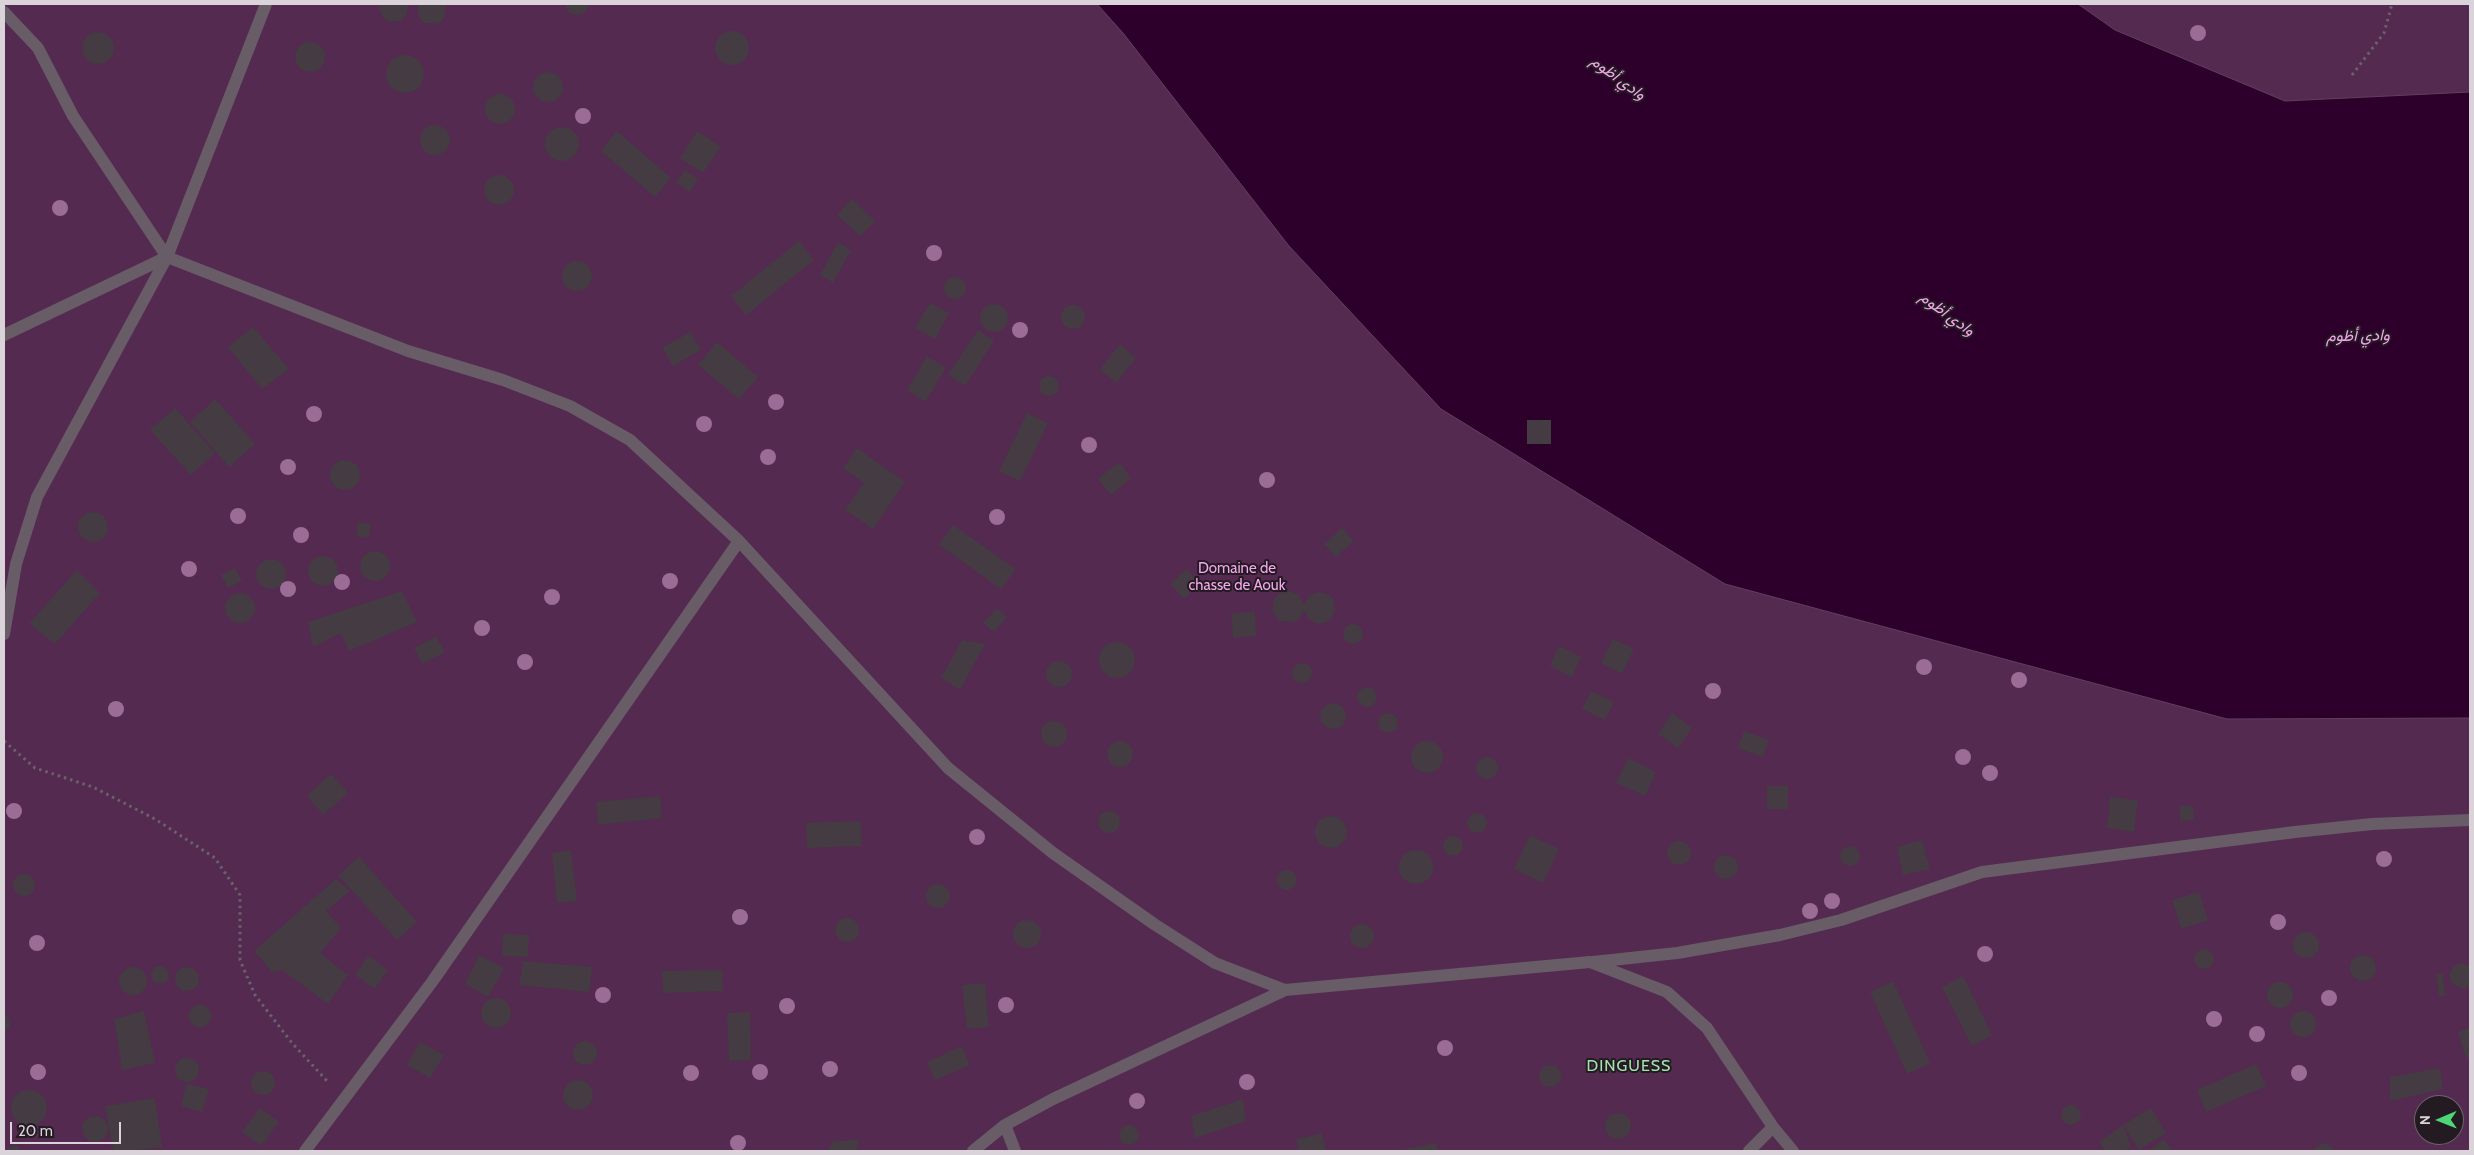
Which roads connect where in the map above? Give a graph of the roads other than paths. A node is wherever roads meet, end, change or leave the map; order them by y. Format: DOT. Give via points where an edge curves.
graph roads {
  1 [pos="266,4"];
  2 [pos="4,12"];
  3 [pos="167,257"];
  4 [pos="4,335"];
  5 [pos="739,541"];
  6 [pos="4,634"];
  7 [pos="2470,820"];
  8 [pos="1590,962"];
  9 [pos="1285,990"];
  10 [pos="1005,1125"];
  11 [pos="1773,1127"];
  12 [pos="305,1151"];
  13 [pos="973,1151"];
  14 [pos="1015,1151"];
  15 [pos="1748,1151"];
  16 [pos="1793,1151"];
  1 -- 3 [label="street"];
  2 -- 3 [label="street" via="38,48 73,116"];
  3 -- 4 [label="street"];
  3 -- 5 [label="street" via="408,351 503,380 570,406 630,440"];
  3 -- 6 [label="street" via="38,497 16,564"];
  5 -- 9 [label="street" via="948,768 1053,853 1154,924 1215,963"];
  5 -- 12 [label="street" via="432,982"];
  7 -- 8 [label="street" via="2372,824 2295,832 1982,872 1841,920 1780,935 1677,954"];
  8 -- 9 [label="street"];
  8 -- 11 [label="street" via="1667,992 1707,1028"];
  9 -- 10 [label="street" via="1053,1099"];
  10 -- 13 [label="street"];
  10 -- 14 [label="street"];
  11 -- 15 [label="street"];
  11 -- 16 [label="street"];
}
